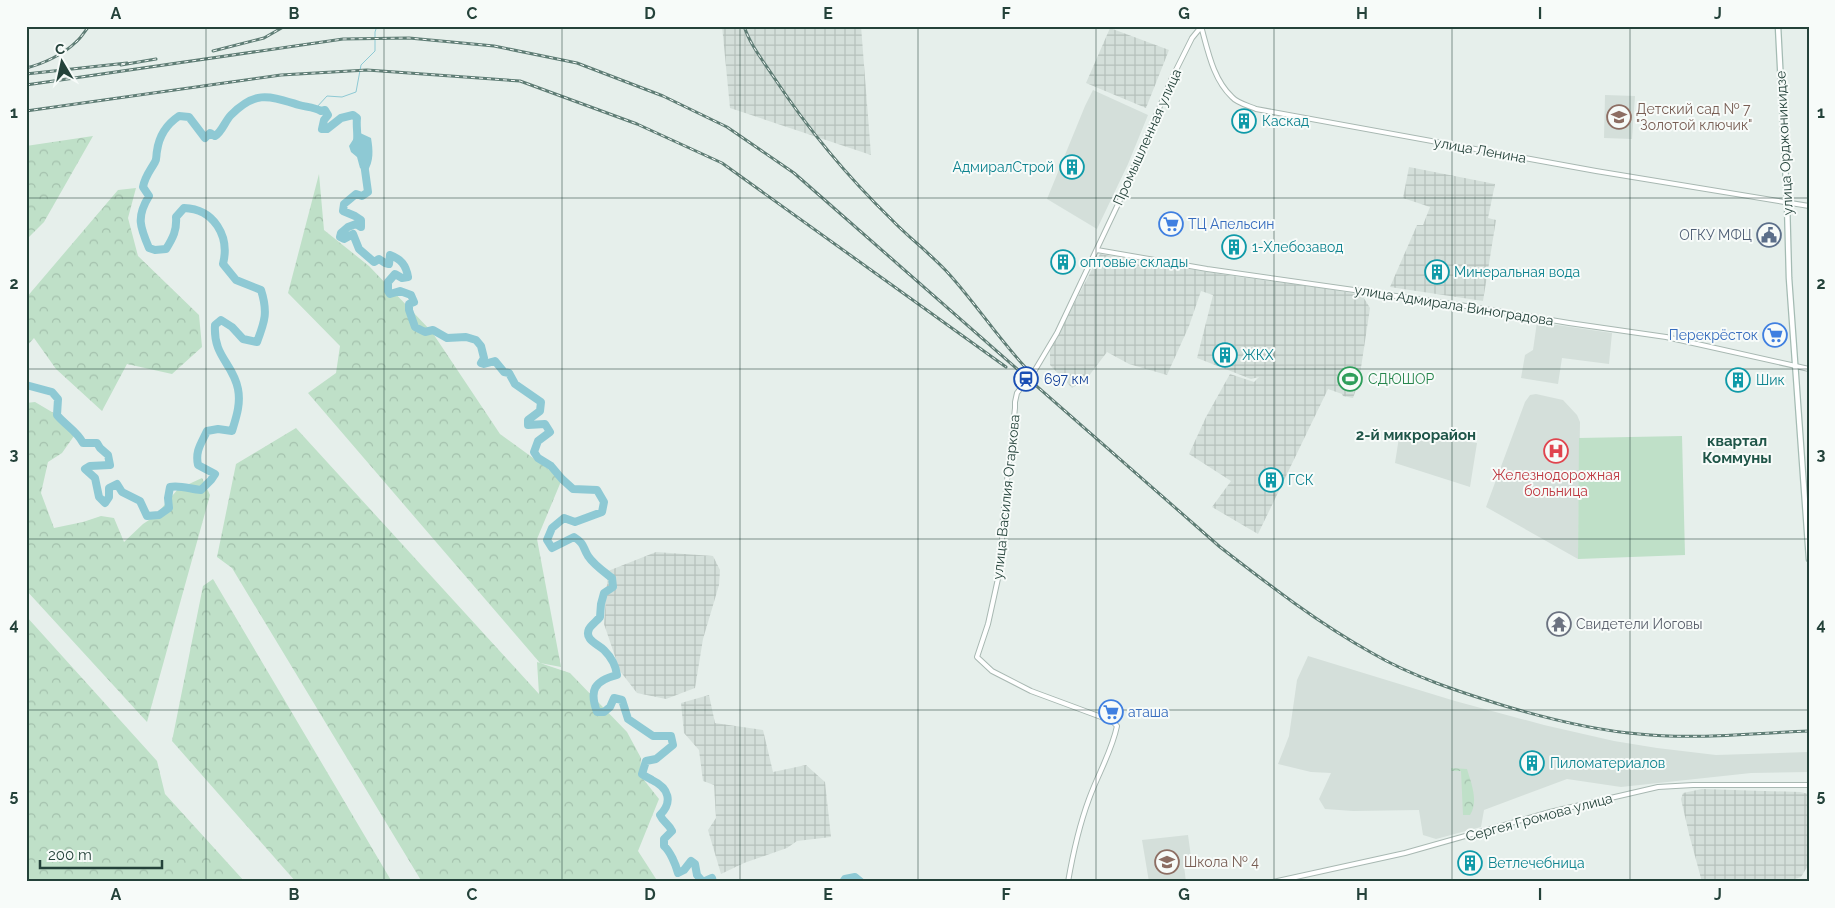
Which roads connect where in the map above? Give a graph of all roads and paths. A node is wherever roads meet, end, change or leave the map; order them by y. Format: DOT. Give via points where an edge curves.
graph roads {
  1 [pos="1778,26"];
  2 [pos="1201,27"];
  3 [pos="1787,202"];
  4 [pos="1809,206"];
  5 [pos="1097,250"];
  6 [pos="1795,365"];
  7 [pos="1809,369"];
  8 [pos="1035,370"];
  9 [pos="1809,559"];
  10 [pos="1809,786"];
  11 [pos="1068,882"];
  12 [pos="1273,882"];
  1 -- 3 [label="main road, улица Орджоникидзе"];
  2 -- 3 [label="street, улица Ленина" via="1219,81 1233,98 1256,109"];
  2 -- 5 [label="street, Промышленная улица" via="1172,78"];
  3 -- 4 [label="street, улица Ленина"];
  3 -- 6 [label="main road, улица Орджоникидзе"];
  5 -- 6 [label="street, улица Адмирала Виноградова" via="1666,337"];
  5 -- 8 [label="street, Промышленная улица" via="1057,333"];
  6 -- 7 [label="street, улица Адмирала Виноградова"];
  6 -- 9 [label="main road, улица Орджоникидзе"];
  8 -- 11 [label="street, улица Василия Огаркова" via="1015,397 1001,565 977,657 992,671 1031,691 1112,720 1117,726 1114,742 1089,798 1074,847"];
  10 -- 12 [label="street, Сергея Громова улица" via="1658,787 1550,812 1405,853"];
}
